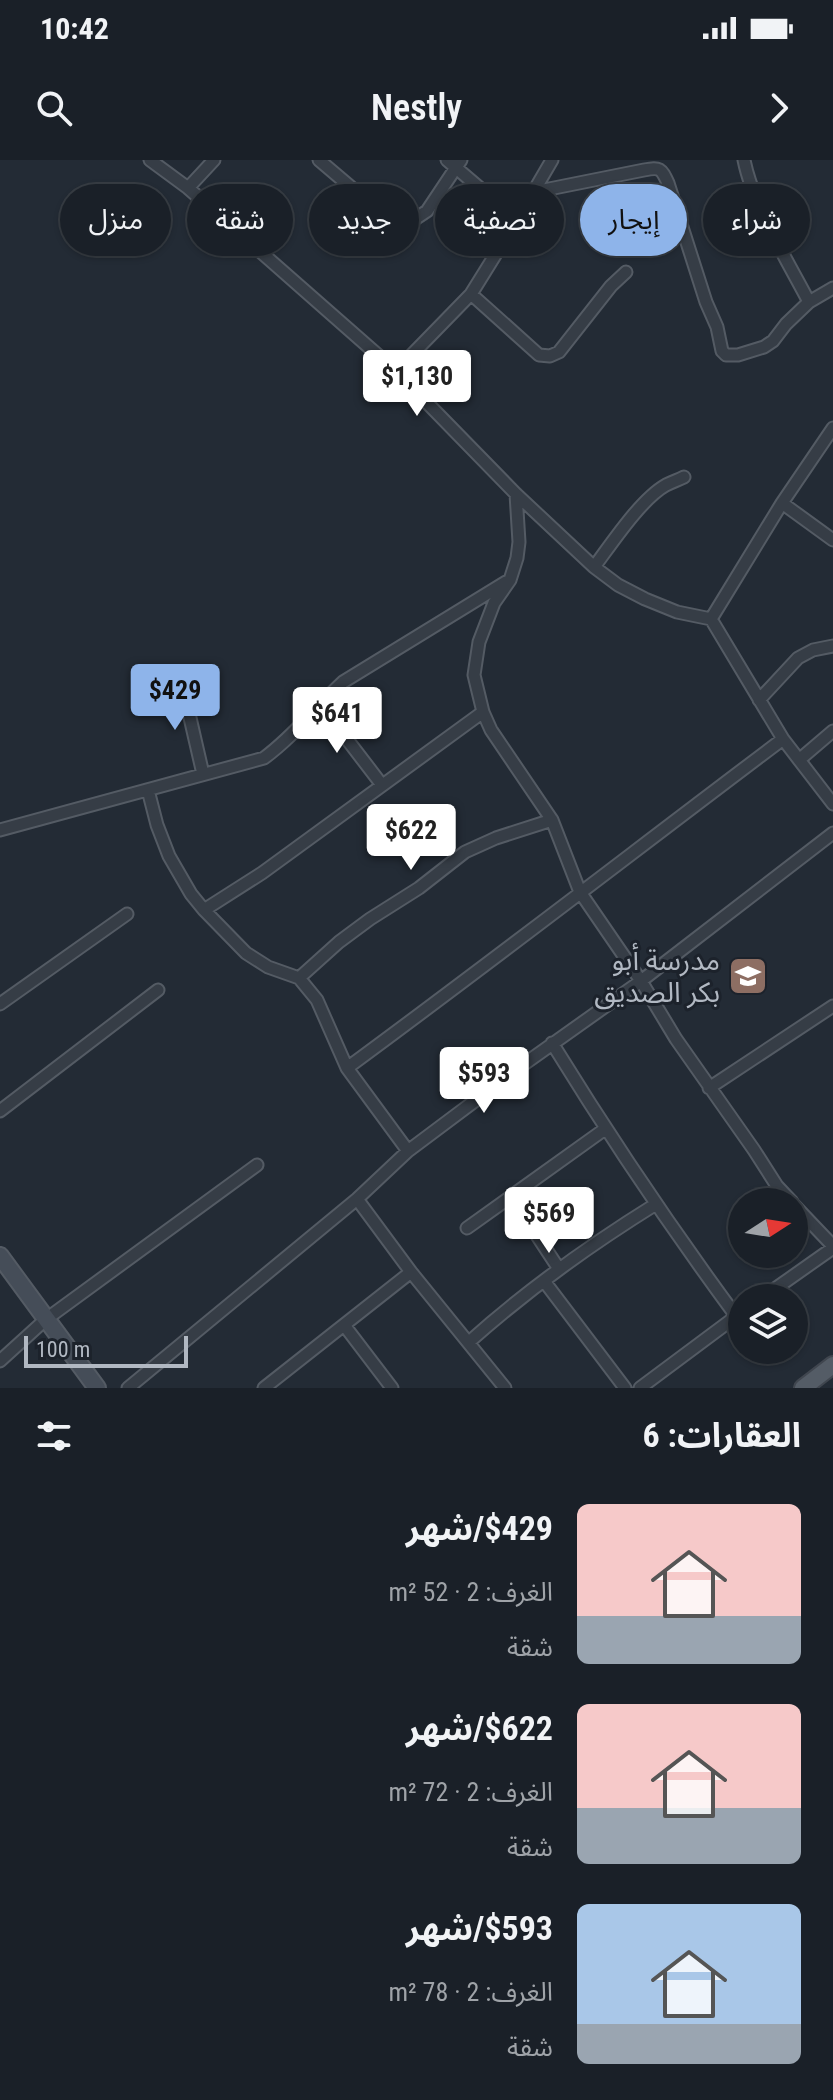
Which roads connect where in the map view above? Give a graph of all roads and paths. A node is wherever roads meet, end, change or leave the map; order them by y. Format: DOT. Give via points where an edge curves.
graph roads {
  1 [pos="150,160"];
  2 [pos="214,160"];
  3 [pos="319,160"];
  4 [pos="552,160"];
  5 [pos="744,160"];
  6 [pos="454,162"];
  7 [pos="192,184"];
  8 [pos="478,184"];
  9 [pos="538,184"];
  10 [pos="564,186"];
  11 [pos="187,187"];
  12 [pos="265,256"];
  13 [pos="495,256"];
  14 [pos="626,272"];
  15 [pos="833,288"];
  16 [pos="471,294"];
  17 [pos="809,302"];
  18 [pos="396,371"];
  19 [pos="832,432"];
  20 [pos="684,477"];
  21 [pos="516,494"];
  22 [pos="782,503"];
  23 [pos="833,540"];
  24 [pos="594,567"];
  25 [pos="510,580"];
  26 [pos="711,619"];
  27 [pos="833,646"];
  28 [pos="182,683"];
  29 [pos="759,700"];
  30 [pos="320,704"];
  31 [pos="483,712"];
  32 [pos="833,731"];
  33 [pos="783,739"];
  34 [pos="799,760"];
  35 [pos="203,774"];
  36 [pos="382,785"];
  37 [pos="148,790"];
  38 [pos="833,804"];
  39 [pos="552,820"];
  40 [pos="0,830"];
  41 [pos="833,833"];
  42 [pos="580,892"];
  43 [pos="204,910"];
  44 [pos="127,914"];
  45 [pos="299,978"];
  46 [pos="641,981"];
  47 [pos="158,990"];
  48 [pos="0,1004"];
  49 [pos="833,1006"];
  50 [pos="552,1043"];
  51 [pos="347,1068"];
  52 [pos="709,1088"];
  53 [pos="0,1111"];
  54 [pos="605,1129"];
  55 [pos="408,1151"];
  56 [pos="257,1165"];
  57 [pos="779,1188"];
  58 [pos="511,1196"];
  59 [pos="357,1199"];
  60 [pos="656,1204"];
  61 [pos="808,1220"];
  62 [pos="467,1228"];
  63 [pos="833,1247"];
  64 [pos="0,1256"];
  65 [pos="559,1269"];
  66 [pos="411,1272"];
  67 [pos="544,1281"];
  68 [pos="781,1284"];
  69 [pos="728,1299"];
  70 [pos="45,1320"];
  71 [pos="728,1322"];
  72 [pos="344,1325"];
  73 [pos="469,1342"];
  74 [pos="0,1361"];
  75 [pos="833,1365"];
  76 [pos="97,1388"];
  77 [pos="128,1388"];
  78 [pos="264,1388"];
  79 [pos="392,1388"];
  80 [pos="505,1388"];
  81 [pos="625,1388"];
  82 [pos="640,1388"];
  83 [pos="803,1388"];
  1 -- 11 [label="street"];
  2 -- 7 [label="street"];
  3 -- 6 [label="street" via="386,217 401,223 427,211"];
  4 -- 9 [label="street"];
  5 -- 17 [label="street" via="773,233"];
  6 -- 8 [label="street"];
  10 -- 17 [label="street" via="662,171 726,355 764,347"];
  12 -- 18 [label="street"];
  13 -- 16 [label="street"];
  14 -- 16 [label="street" via="550,356 539,355"];
  15 -- 17 [label="street"];
  16 -- 18 [label="street"];
  18 -- 21 [label="street"];
  19 -- 22 [label="street"];
  20 -- 24 [label="street" via="652,496"];
  21 -- 24 [label="street"];
  21 -- 25 [label="street" via="519,542"];
  22 -- 23 [label="street"];
  22 -- 26 [label="street"];
  24 -- 26 [label="street" via="645,599"];
  25 -- 30 [label="street" via="369,665"];
  25 -- 31 [label="street" via="494,603 479,642 474,675"];
  26 -- 29 [label="street"];
  27 -- 29 [label="street" via="798,658"];
  28 -- 35 [label="street"];
  29 -- 33 [label="street"];
  30 -- 35 [label="street" via="264,758"];
  30 -- 36 [label="street"];
  31 -- 36 [label="street"];
  31 -- 39 [label="street"];
  32 -- 34 [label="street"];
  33 -- 34 [label="street"];
  33 -- 42 [label="street"];
  34 -- 38 [label="street"];
  35 -- 37 [label="street"];
  36 -- 43 [label="street"];
  37 -- 40 [label="street"];
  37 -- 43 [label="street" via="169,856"];
  39 -- 42 [label="street"];
  39 -- 45 [label="street" via="465,852 339,942"];
  41 -- 46 [label="street"];
  42 -- 46 [label="street"];
  42 -- 51 [label="street"];
  43 -- 45 [label="street" via="246,953"];
  44 -- 48 [label="street"];
  45 -- 51 [label="street" via="317,1000"];
  46 -- 50 [label="street"];
  46 -- 52 [label="street"];
  47 -- 53 [label="street"];
  49 -- 52 [label="street"];
  50 -- 54 [label="street"];
  50 -- 55 [label="street"];
  51 -- 55 [label="street"];
  52 -- 57 [label="street"];
  54 -- 58 [label="street"];
  54 -- 60 [label="street"];
  55 -- 59 [label="street"];
  56 -- 70 [label="street"];
  58 -- 62 [label="street"];
  58 -- 65 [label="street"];
  59 -- 66 [label="street"];
  59 -- 77 [label="street"];
  60 -- 65 [label="street"];
  60 -- 69 [label="street"];
  61 -- 63 [label="street"];
  63 -- 68 [label="street"];
  64 -- 70 [label="street"];
  65 -- 67 [label="street"];
  66 -- 72 [label="street"];
  66 -- 73 [label="street"];
  67 -- 73 [label="street"];
  67 -- 81 [label="street"];
  70 -- 74 [label="street"];
  70 -- 76 [label="street"];
  71 -- 82 [label="street"];
  72 -- 78 [label="street"];
  72 -- 79 [label="street"];
  73 -- 80 [label="street"];
  75 -- 83 [label="main road"];
}
